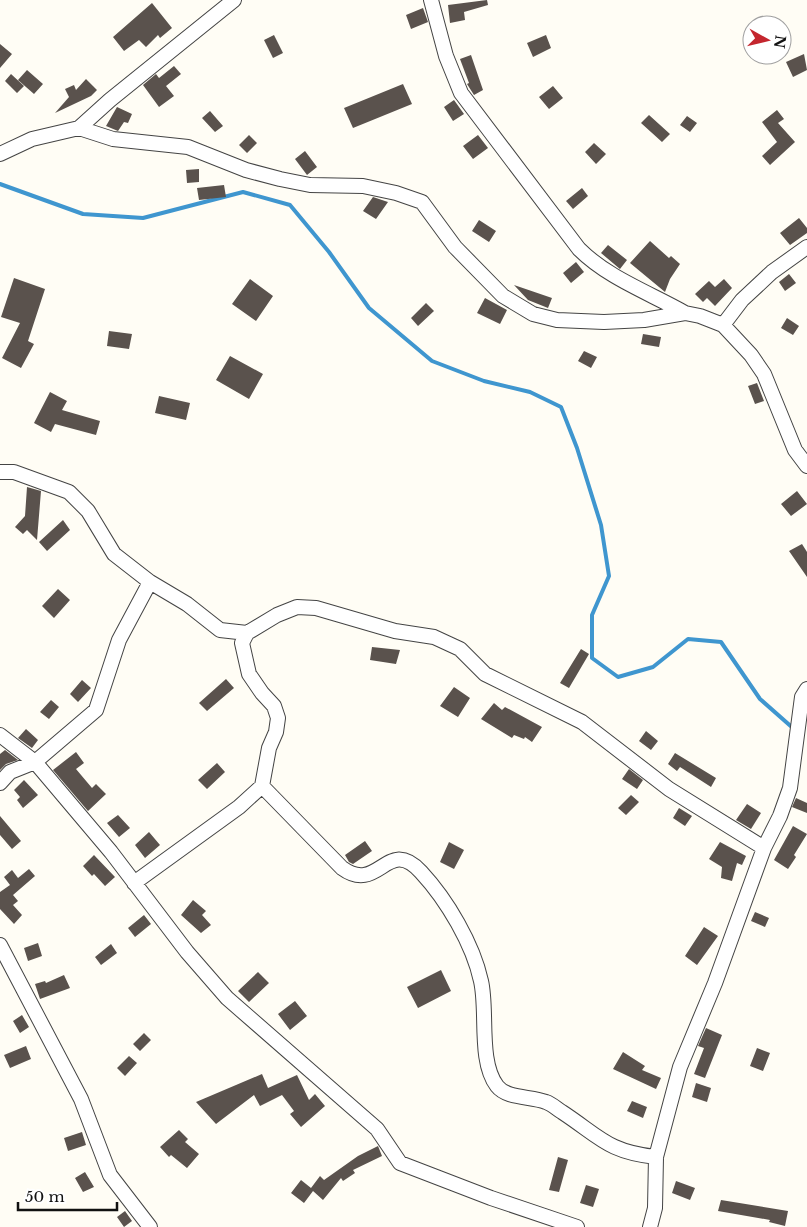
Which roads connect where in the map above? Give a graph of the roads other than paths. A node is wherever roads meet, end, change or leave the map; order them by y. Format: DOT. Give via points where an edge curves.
graph roads {
  1 [pos="234,0"];
  2 [pos="430,0"];
  3 [pos="79,128"];
  4 [pos="0,154"];
  5 [pos="807,246"];
  6 [pos="685,313"];
  7 [pos="723,325"];
  8 [pos="807,466"];
  9 [pos="0,472"];
  10 [pos="150,582"];
  11 [pos="247,633"];
  12 [pos="804,693"];
  13 [pos="0,735"];
  14 [pos="35,762"];
  15 [pos="0,783"];
  16 [pos="262,786"];
  17 [pos="764,848"];
  18 [pos="134,883"];
  19 [pos="0,945"];
  20 [pos="656,1157"];
  21 [pos="150,1227"];
  22 [pos="576,1227"];
  23 [pos="650,1227"];
  1 -- 3 [label="street"];
  2 -- 6 [label="street" via="446,56 461,93 580,249 607,271"];
  3 -- 4 [label="street" via="32,139"];
  3 -- 6 [label="street" via="113,138 188,147 246,170 280,179 310,185 363,186 422,202 455,247 503,296 533,314 557,320 604,322"];
  5 -- 7 [label="street" via="742,300"];
  6 -- 7 [label="street"];
  7 -- 8 [label="street" via="764,374 792,443"];
  9 -- 10 [label="street" via="14,472 69,492 88,511 114,554"];
  10 -- 11 [label="street" via="187,604 220,630"];
  10 -- 14 [label="street" via="119,640 96,710"];
  11 -- 16 [label="street" via="242,643 249,674 274,706 278,718"];
  11 -- 17 [label="street" via="297,607 316,608 434,637 460,649 486,674 582,722 669,789"];
  12 -- 17 [label="street" via="790,788"];
  13 -- 14 [label="street"];
  14 -- 15 [label="street" via="10,772"];
  14 -- 18 [label="street"];
  16 -- 18 [label="street" via="239,807"];
  16 -- 20 [label="street" via="352,875 376,872 392,860 403,859 422,873 470,946 481,982 486,1048 496,1086 506,1093 547,1102 611,1147 628,1154"];
  17 -- 20 [label="street" via="715,983 680,1067"];
  18 -- 22 [label="street" via="227,998 377,1129 400,1164"];
  19 -- 21 [label="street" via="81,1099 110,1175"];
  20 -- 23 [label="street" via="655,1208"];
}
